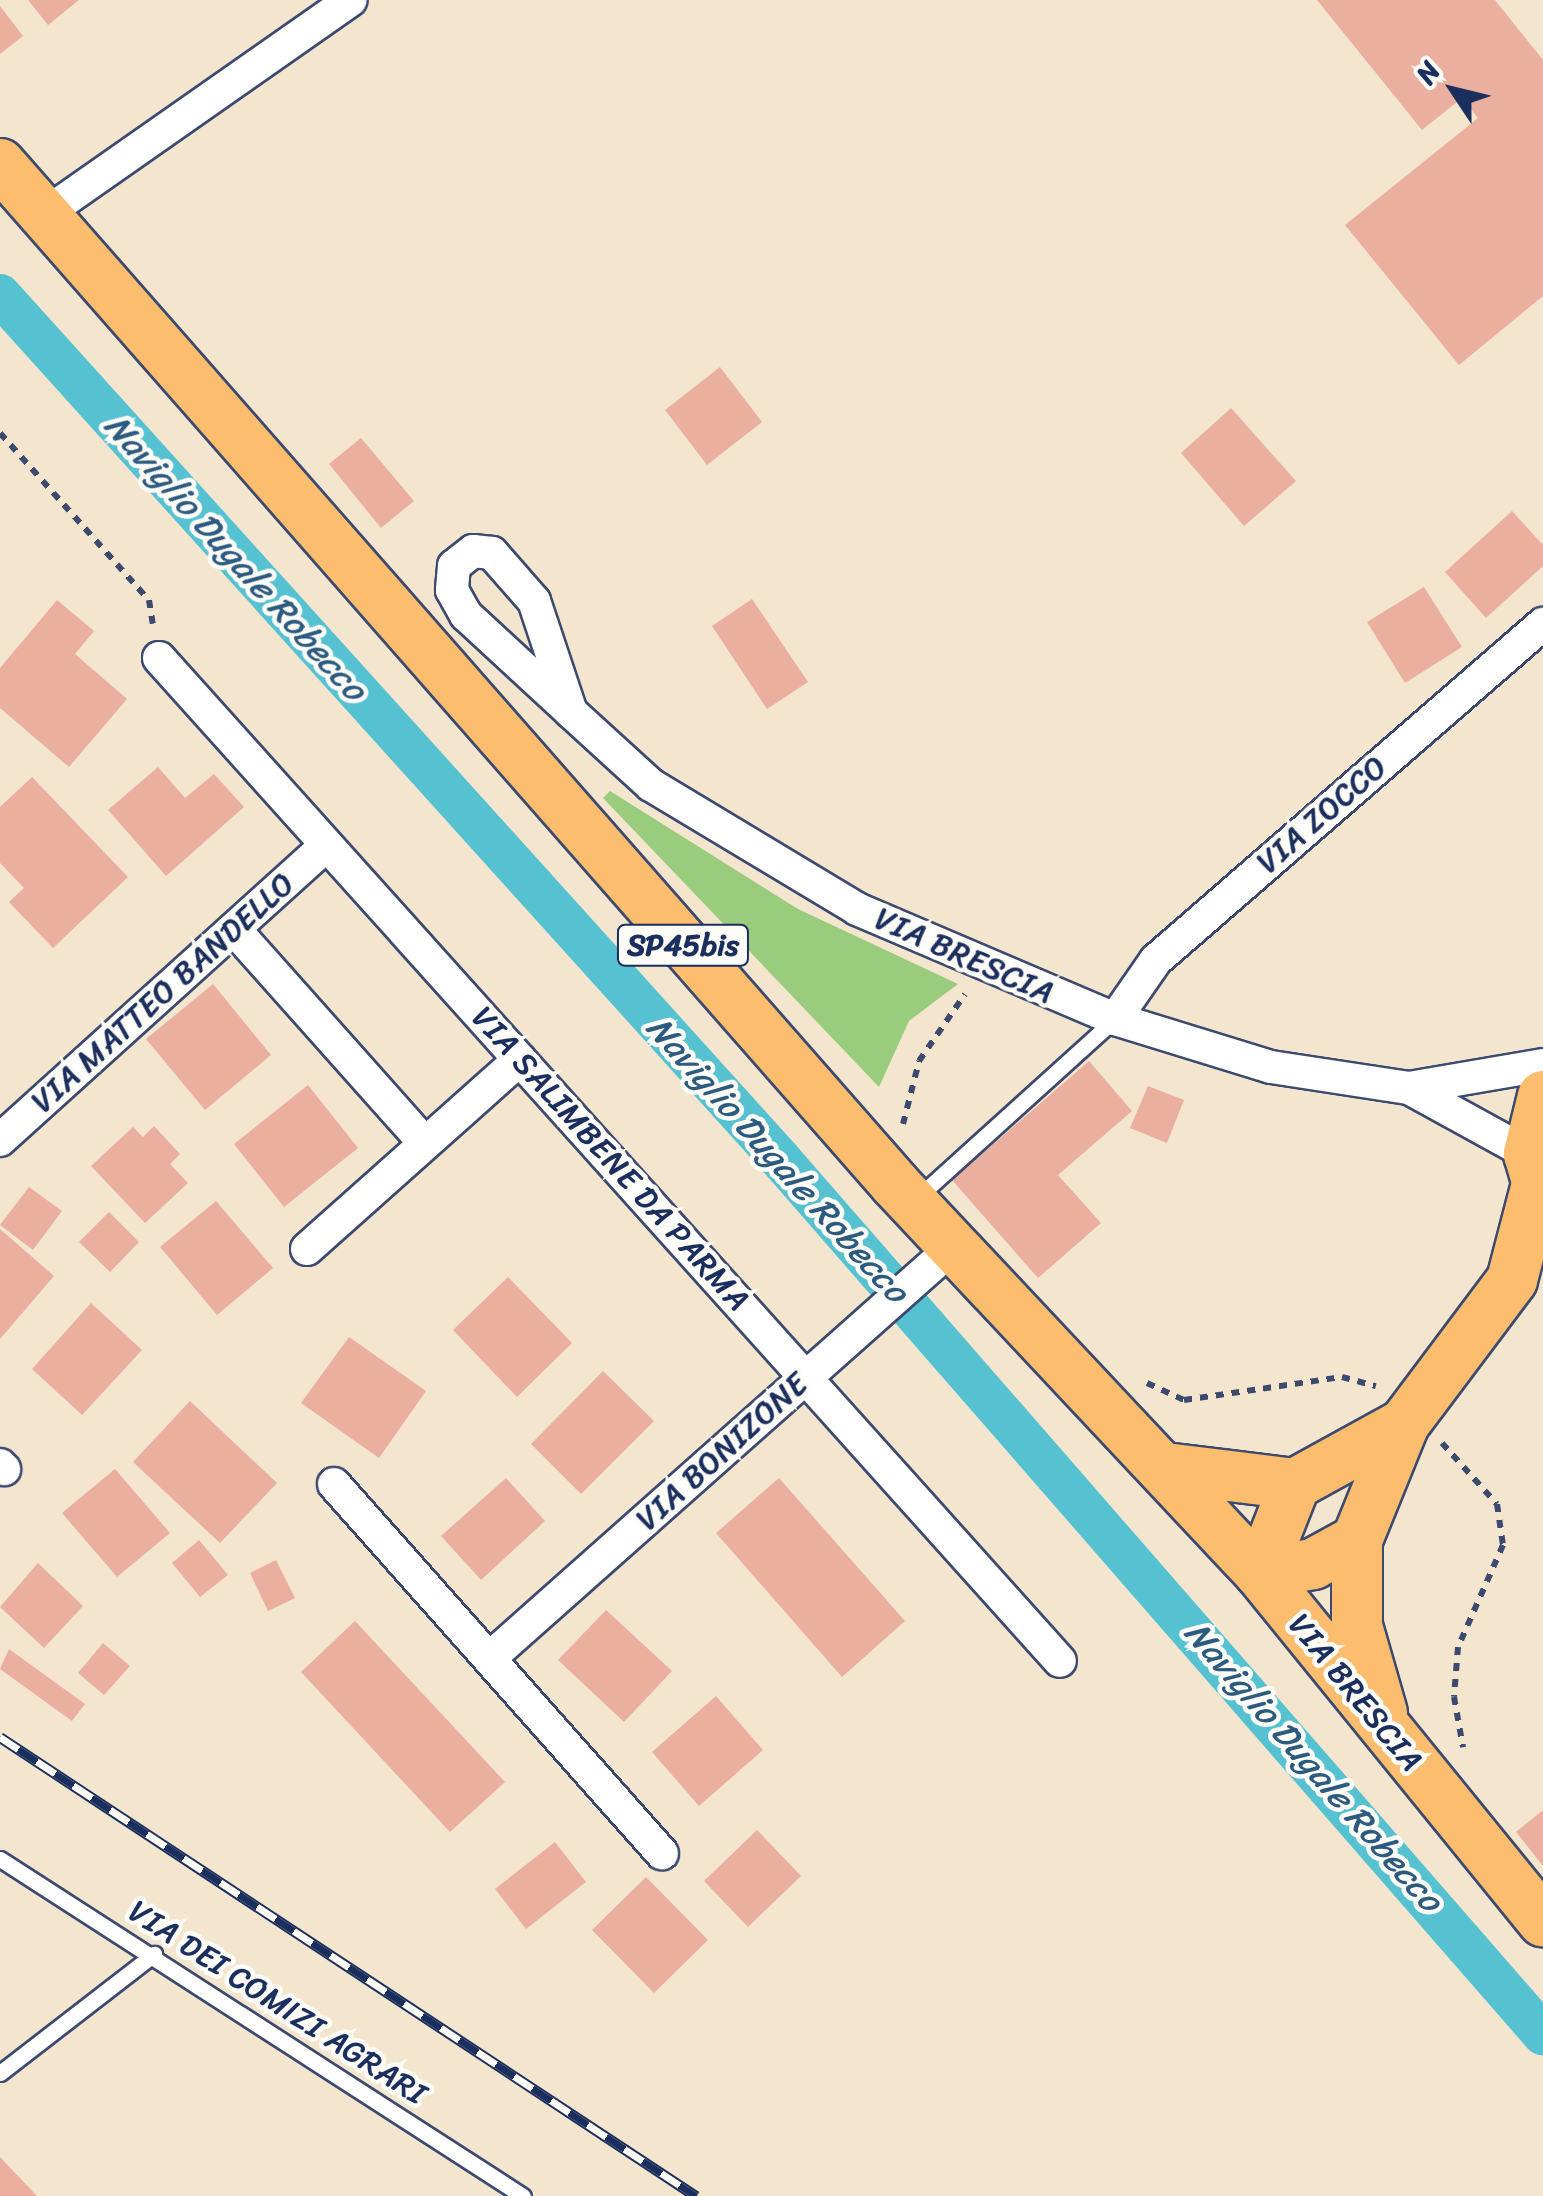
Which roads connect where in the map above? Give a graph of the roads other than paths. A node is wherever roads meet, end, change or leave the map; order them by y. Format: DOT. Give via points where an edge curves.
graph roads {
  1 [pos="351,0"];
  2 [pos="0,164"];
  3 [pos="45,214"];
  4 [pos="1543,624"];
  5 [pos="158,658"];
  6 [pos="571,712"];
  7 [pos="326,845"];
  8 [pos="234,928"];
  9 [pos="1115,1019"];
  10 [pos="520,1060"];
  11 [pos="1543,1065"];
  12 [pos="1409,1088"];
  13 [pos="1543,1096"];
  14 [pos="0,1140"];
  15 [pos="425,1143"];
  16 [pos="1536,1182"];
  17 [pos="923,1193"];
  18 [pos="307,1248"];
  19 [pos="942,1257"];
  20 [pos="1543,1296"];
  21 [pos="1471,1344"];
  22 [pos="807,1376"];
  23 [pos="1410,1418"];
  24 [pos="1164,1468"];
  25 [pos="334,1484"];
  26 [pos="1295,1484"];
  27 [pos="1356,1540"];
  28 [pos="1260,1574"];
  29 [pos="491,1658"];
  30 [pos="1060,1662"];
  31 [pos="1388,1737"];
  32 [pos="662,1853"];
  33 [pos="0,1859"];
  34 [pos="1543,1921"];
  35 [pos="154,1954"];
  36 [pos="0,2074"];
  37 [pos="523,2196"];
  1 -- 3 [label="street"];
  2 -- 3 [label="main road, SP45bis"];
  3 -- 17 [label="main road, SP45bis"];
  4 -- 9 [label="street, VIA ZOCCO" via="1156,960"];
  5 -- 7 [label="street, VIA SALIMBENE DA PARMA"];
  6 -- 6 [label="street, VIA BRESCIA" via="459,603 454,566 473,551 492,553 534,601"];
  6 -- 9 [label="street, VIA BRESCIA" via="730,839 979,966"];
  7 -- 8 [label="street, VIA MATTEO BANDELLO"];
  7 -- 10 [label="street, VIA SALIMBENE DA PARMA"];
  8 -- 14 [label="street, VIA MATTEO BANDELLO"];
  8 -- 15 [label="street"];
  9 -- 12 [label="street, VIA BRESCIA" via="1272,1066"];
  9 -- 17 [label="lane"];
  10 -- 15 [label="street"];
  10 -- 22 [label="street, VIA SALIMBENE DA PARMA"];
  11 -- 12 [label="street, VIA BRESCIA"];
  12 -- 16 [label="street, VIA BRESCIA"];
  13 -- 16 [label="main road"];
  15 -- 18 [label="street"];
  16 -- 21 [label="main road" via="1512,1280"];
  17 -- 19 [label="main road, SP45bis"];
  19 -- 22 [label="street, VIA BONIZONE"];
  19 -- 24 [label="main road, SP45bis"];
  20 -- 21 [label="main road"];
  21 -- 23 [label="main road"];
  22 -- 29 [label="street, VIA BONIZONE"];
  22 -- 30 [label="street, VIA SALIMBENE DA PARMA"];
  23 -- 26 [label="main road"];
  23 -- 27 [label="main road"];
  24 -- 26 [label="main road"];
  24 -- 28 [label="main road, VIA BRESCIA / SP45bis"];
  25 -- 29 [label="street"];
  26 -- 28 [label="main road"];
  27 -- 28 [label="main road" via="1313,1564"];
  27 -- 31 [label="main road" via="1358,1626"];
  28 -- 31 [label="main road, VIA BRESCIA / SP45bis"];
  29 -- 32 [label="street"];
  31 -- 34 [label="main road, VIA BRESCIA / SP45bis"];
  33 -- 35 [label="lane, VIA DEI COMIZI AGRARI"];
  35 -- 36 [label="lane"];
  35 -- 37 [label="lane, VIA DEI COMIZI AGRARI"];
}
